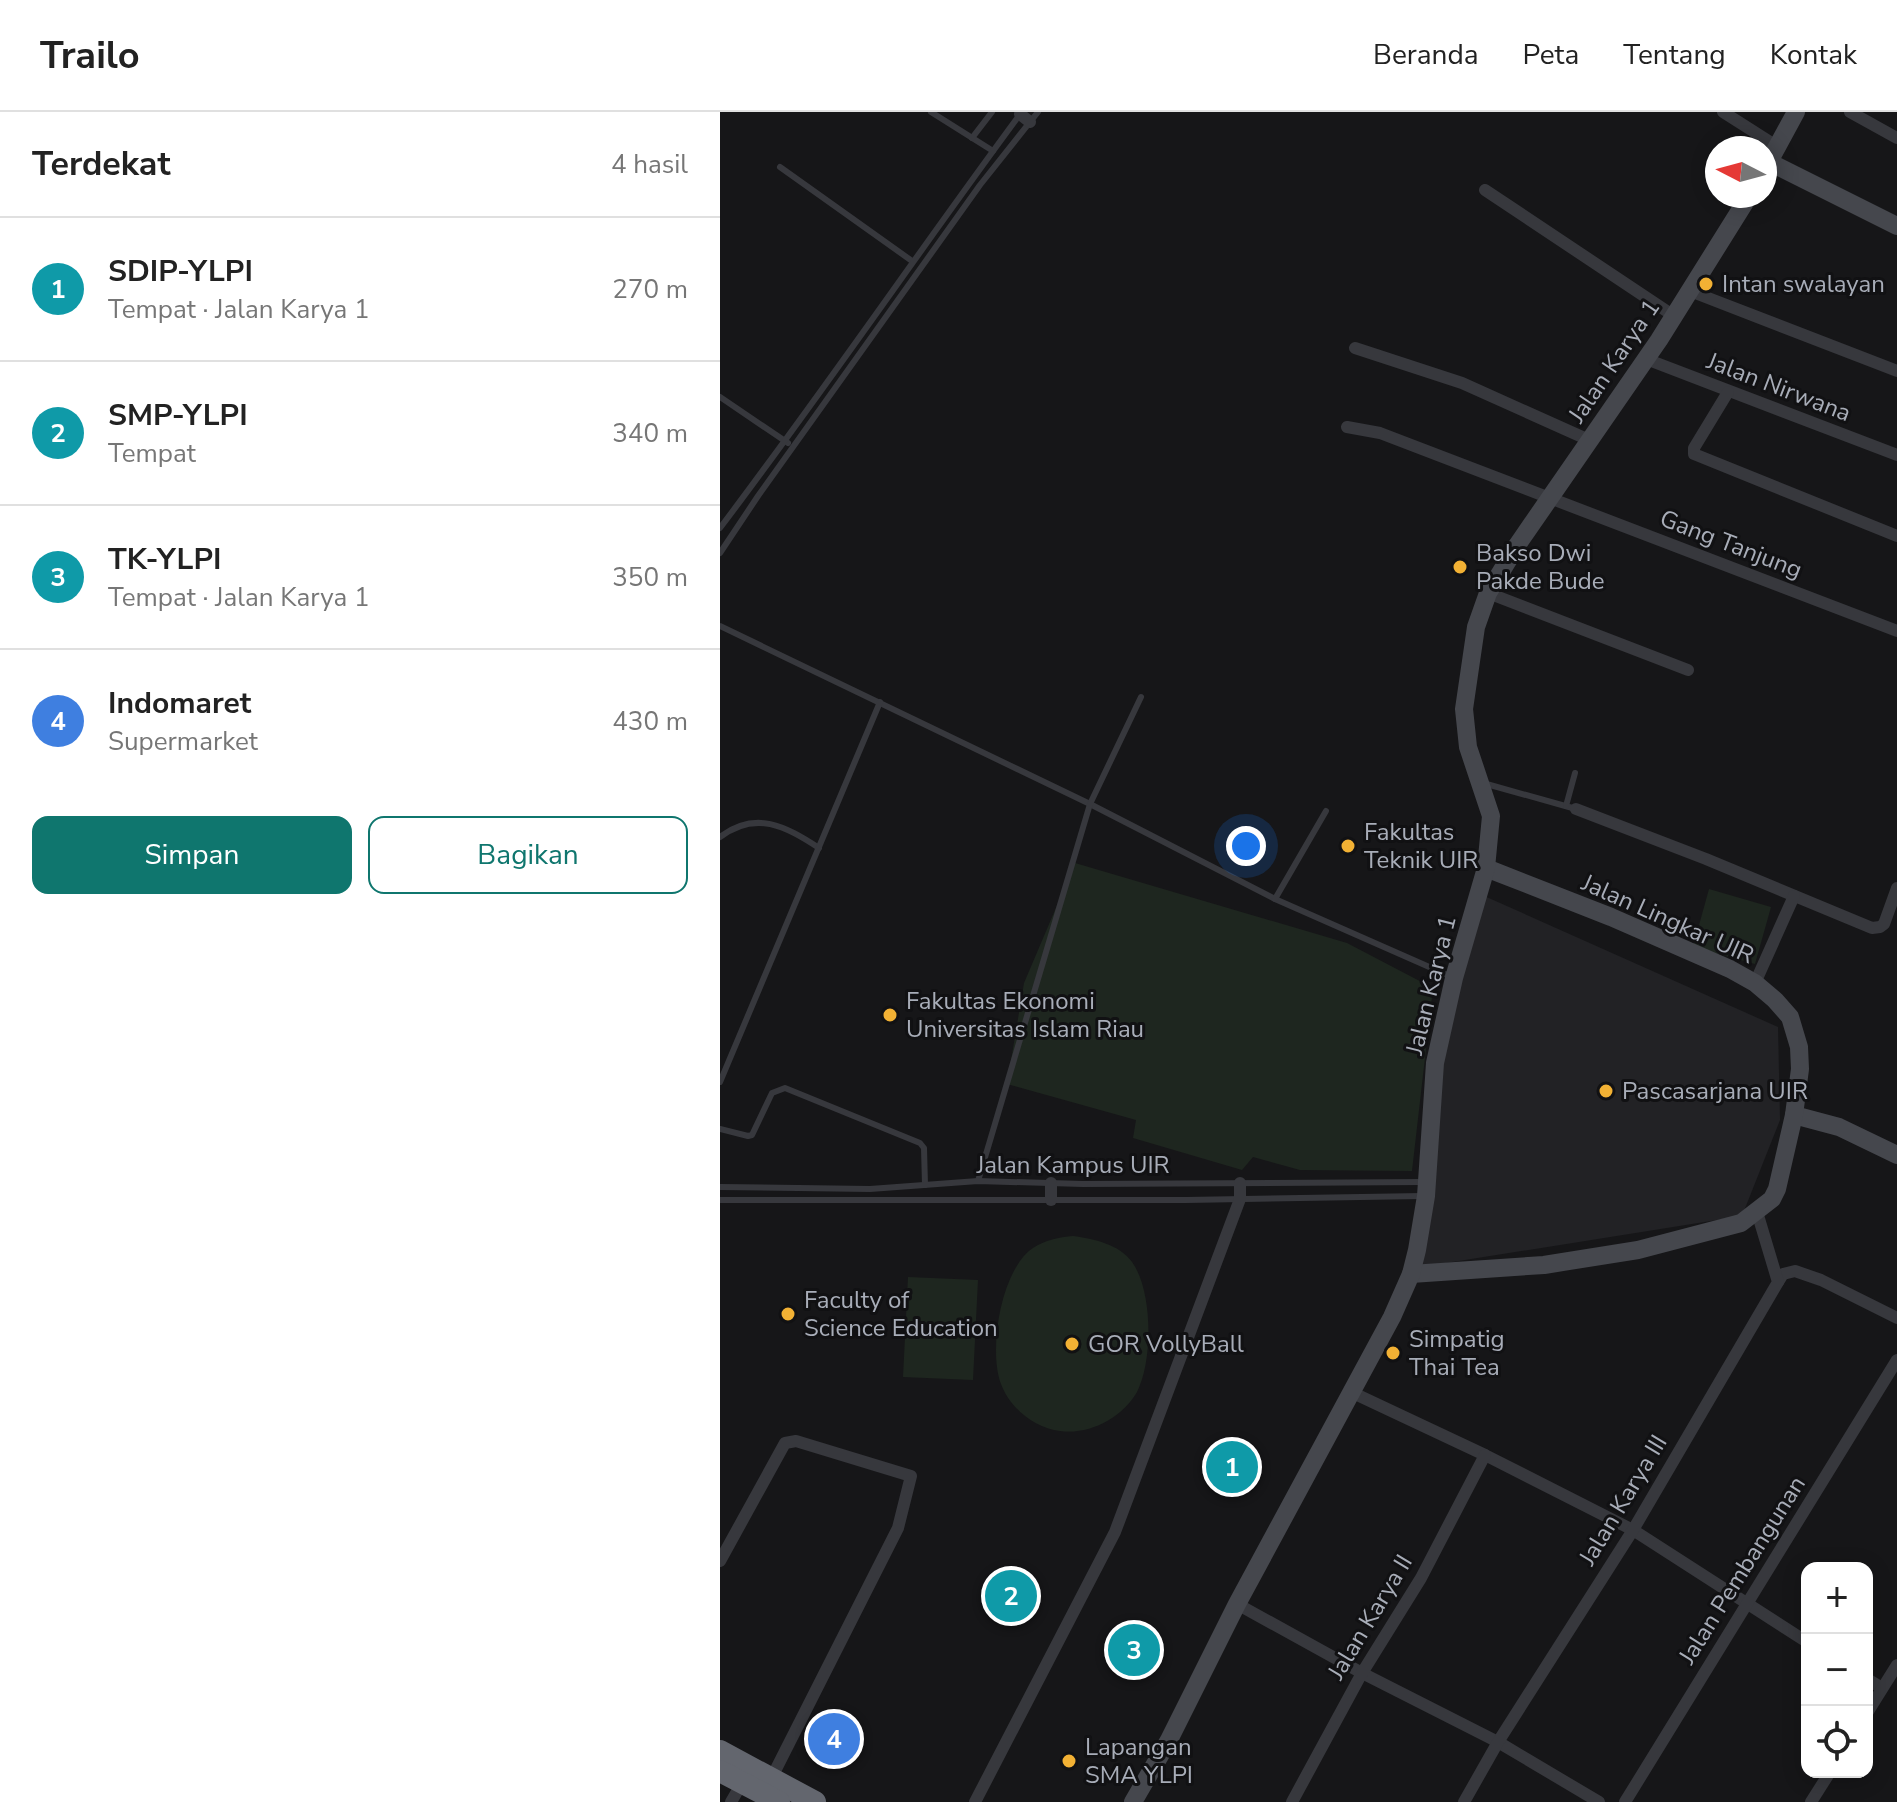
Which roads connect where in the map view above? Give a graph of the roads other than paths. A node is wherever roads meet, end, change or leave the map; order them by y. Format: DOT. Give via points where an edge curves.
graph roads {
  1 [pos="931,112"];
  2 [pos="992,112"];
  3 [pos="1723,112"];
  4 [pos="1796,112"];
  5 [pos="1850,112"];
  6 [pos="1028,115"];
  7 [pos="1748,136"];
  8 [pos="972,138"];
  9 [pos="1897,138"];
  10 [pos="1777,148"];
  11 [pos="993,151"];
  12 [pos="1777,162"];
  13 [pos="780,167"];
  14 [pos="1485,190"];
  15 [pos="1742,208"];
  16 [pos="1897,226"];
  17 [pos="912,261"];
  18 [pos="1690,291"];
  19 [pos="1674,316"];
  20 [pos="1355,348"];
  21 [pos="1646,359"];
  22 [pos="1897,371"];
  23 [pos="1728,392"];
  24 [pos="720,397"];
  25 [pos="1347,427"];
  26 [pos="1589,440"];
  27 [pos="786,441"];
  28 [pos="794,447"];
  29 [pos="1897,455"];
  30 [pos="1549,498"];
  31 [pos="720,528"];
  32 [pos="1897,536"];
  33 [pos="720,553"];
  34 [pos="1488,593"];
  35 [pos="720,626"];
  36 [pos="1897,631"];
  37 [pos="1688,670"];
  38 [pos="1141,697"];
  39 [pos="880,702"];
  40 [pos="1575,773"];
  41 [pos="1481,783"];
  42 [pos="1090,804"];
  43 [pos="1571,808"];
  44 [pos="1326,811"];
  45 [pos="720,837"];
  46 [pos="819,848"];
  47 [pos="1486,868"];
  48 [pos="1897,888"];
  49 [pos="1794,896"];
  50 [pos="1275,899"];
  51 [pos="1454,978"];
  52 [pos="1755,983"];
  53 [pos="720,1082"];
  54 [pos="1794,1115"];
  55 [pos="720,1129"];
  56 [pos="1897,1155"];
  57 [pos="978,1181"];
  58 [pos="1051,1183"];
  59 [pos="1240,1183"];
  60 [pos="925,1185"];
  61 [pos="720,1187"];
  62 [pos="1426,1189"];
  63 [pos="1240,1199"];
  64 [pos="720,1200"];
  65 [pos="1051,1200"];
  66 [pos="1757,1212"];
  67 [pos="1411,1274"];
  68 [pos="1778,1282"];
  69 [pos="1897,1318"];
  70 [pos="1897,1360"];
  71 [pos="1351,1392"];
  72 [pos="1485,1455"];
  73 [pos="1633,1530"];
  74 [pos="720,1561"];
  75 [pos="1237,1604"];
  76 [pos="1747,1605"];
  77 [pos="1801,1638"];
  78 [pos="1897,1665"];
  79 [pos="1362,1673"];
  80 [pos="1873,1683"];
  81 [pos="1882,1688"];
  82 [pos="1871,1706"];
  83 [pos="1498,1742"];
  84 [pos="720,1751"];
  85 [pos="720,1771"];
  86 [pos="772,1777"];
  87 [pos="1826,1778"];
  88 [pos="737,1792"];
  89 [pos="779,1802"];
  90 [pos="815,1802"];
  91 [pos="975,1802"];
  92 [pos="1133,1802"];
  93 [pos="1292,1802"];
  94 [pos="1464,1802"];
  95 [pos="1599,1802"];
  96 [pos="1625,1802"];
  97 [pos="1811,1802"];
  1 -- 8 [label="lane"];
  2 -- 8 [label="lane"];
  3 -- 7 [label="street"];
  4 -- 10 [label="street"];
  5 -- 9 [label="street"];
  6 -- 11 [label="lane"];
  6 -- 28 [label="lane"];
  8 -- 11 [label="lane"];
  11 -- 17 [label="lane"];
  12 -- 16 [label="street"];
  13 -- 17 [label="lane"];
  14 -- 19 [label="street"];
  15 -- 18 [label="street, Jalan Karya 1"];
  17 -- 27 [label="lane"];
  18 -- 19 [label="street, Jalan Karya 1"];
  18 -- 22 [label="street"];
  19 -- 21 [label="street, Jalan Karya 1"];
  20 -- 26 [label="street" via="1462,383"];
  21 -- 23 [label="street, Jalan Nirwana"];
  21 -- 26 [label="street, Jalan Karya 1"];
  23 -- 29 [label="street, Jalan Nirwana"];
  23 -- 32 [label="street" via="1694,448 1698,458"];
  24 -- 27 [label="lane"];
  25 -- 30 [label="street, Gang Tanjung" via="1380,433"];
  26 -- 30 [label="street, Jalan Karya 1"];
  27 -- 28 [label="lane"];
  27 -- 31 [label="lane"];
  28 -- 33 [label="lane"];
  30 -- 34 [label="street, Jalan Karya 1"];
  30 -- 36 [label="street, Gang Tanjung"];
  34 -- 37 [label="street"];
  34 -- 41 [label="street, Jalan Karya 1" via="1476,627 1464,709 1468,747"];
  35 -- 39 [label="lane"];
  38 -- 42 [label="lane"];
  39 -- 42 [label="lane"];
  39 -- 46 [label="lane"];
  40 -- 43 [label="lane"];
  41 -- 43 [label="lane"];
  41 -- 47 [label="street, Jalan Karya 1" via="1491,816"];
  42 -- 50 [label="lane"];
  42 -- 57 [label="lane"];
  43 -- 49 [label="street"];
  44 -- 50 [label="lane"];
  45 -- 46 [label="lane" via="750,822 766,822"];
  46 -- 53 [label="lane"];
  47 -- 51 [label="street, Jalan Karya 1"];
  47 -- 52 [label="street, Jalan Lingkar UIR" via="1611,917"];
  48 -- 49 [label="street" via="1884,924 1876,928"];
  49 -- 52 [label="street"];
  50 -- 51 [label="lane"];
  51 -- 62 [label="street, Jalan Karya 1" via="1434,1072"];
  52 -- 54 [label="street, Jalan Lingkar UIR" via="1790,1017 1799,1047"];
  54 -- 56 [label="street" via="1839,1127"];
  54 -- 66 [label="street, Jalan Lingkar UIR" via="1777,1189"];
  55 -- 60 [label="lane" via="752,1135 772,1093 785,1088 920,1143"];
  57 -- 58 [label="lane, Jalan Kampus UIR"];
  57 -- 60 [label="lane, Jalan Kampus UIR"];
  58 -- 59 [label="lane, Jalan Kampus UIR"];
  58 -- 65 [label="street"];
  59 -- 62 [label="lane, Jalan Kampus UIR"];
  59 -- 63 [label="street"];
  60 -- 61 [label="lane, Jalan Kampus UIR"];
  62 -- 63 [label="lane, Jalan Kampus UIR"];
  62 -- 67 [label="street, Jalan Karya 1"];
  63 -- 65 [label="lane, Jalan Kampus UIR"];
  63 -- 91 [label="street" via="1115,1532"];
  64 -- 65 [label="lane, Jalan Kampus UIR"];
  66 -- 67 [label="street" via="1741,1223 1638,1250 1544,1265"];
  66 -- 68 [label="street"];
  67 -- 71 [label="street, Jalan Karya 1"];
  68 -- 69 [label="street" via="1783,1274 1795,1271"];
  68 -- 73 [label="street, Jalan Karya III"];
  70 -- 76 [label="street, Jalan Pembangunan"];
  71 -- 72 [label="street"];
  71 -- 75 [label="street, Jalan Karya 1"];
  72 -- 73 [label="street"];
  72 -- 79 [label="street, Jalan Karya II" via="1421,1578"];
  73 -- 76 [label="street"];
  73 -- 83 [label="street, Jalan Karya III"];
  74 -- 86 [label="street" via="785,1443 796,1441 911,1476 898,1528"];
  75 -- 79 [label="street"];
  75 -- 92 [label="street, Jalan Karya 1"];
  76 -- 77 [label="street"];
  76 -- 96 [label="street, Jalan Pembangunan"];
  78 -- 81 [label="street"];
  79 -- 83 [label="street"];
  79 -- 93 [label="street, Jalan Karya II"];
  80 -- 81 [label="street"];
  81 -- 82 [label="street"];
  83 -- 94 [label="street, Jalan Karya III"];
  83 -- 95 [label="street"];
  84 -- 86 [label="highway"];
  85 -- 88 [label="highway"];
  86 -- 90 [label="highway"];
  87 -- 97 [label="street"];
  88 -- 89 [label="highway"];
}
